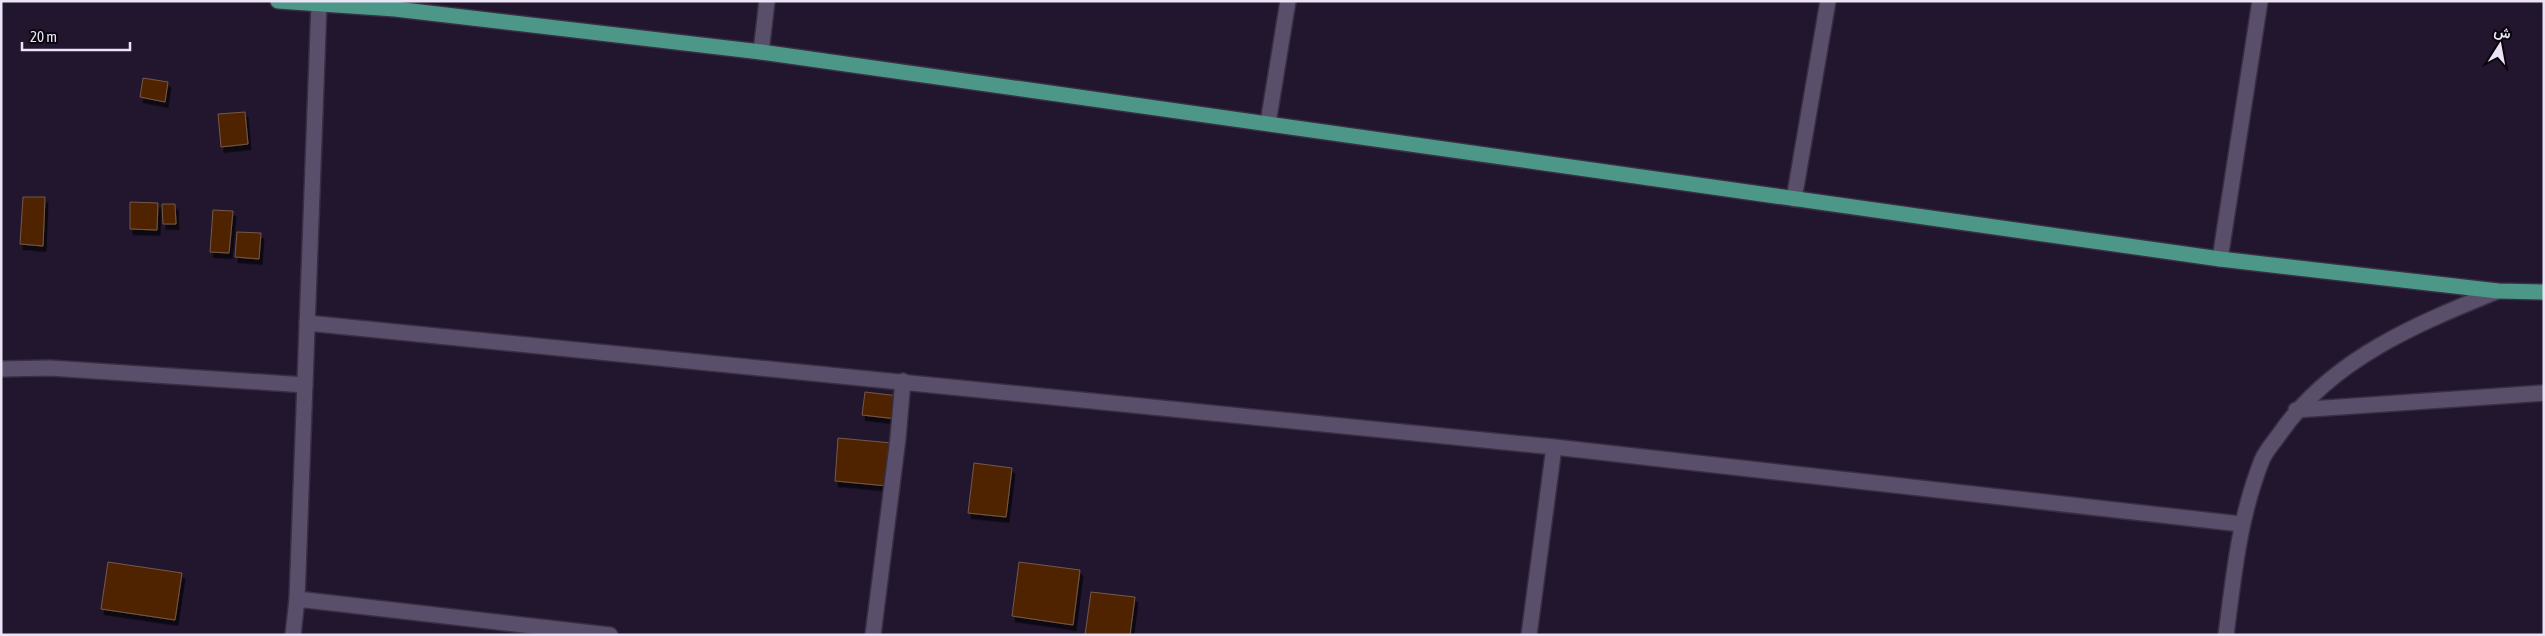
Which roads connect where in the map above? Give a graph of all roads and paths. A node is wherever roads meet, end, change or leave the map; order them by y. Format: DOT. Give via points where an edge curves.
graph roads {
  1 [pos="278,1"];
  2 [pos="767,1"];
  3 [pos="1288,1"];
  4 [pos="1828,1"];
  5 [pos="2260,1"];
  6 [pos="319,2"];
  7 [pos="761,52"];
  8 [pos="1268,123"];
  9 [pos="1794,199"];
  10 [pos="2220,259"];
  11 [pos="2498,291"];
  12 [pos="2544,292"];
  13 [pos="307,323"];
  14 [pos="1,369"];
  15 [pos="903,381"];
  16 [pos="305,385"];
  17 [pos="2544,392"];
  18 [pos="2296,410"];
  19 [pos="1554,447"];
  20 [pos="2241,524"];
  21 [pos="297,599"];
  22 [pos="293,635"];
  23 [pos="610,635"];
  24 [pos="873,635"];
  25 [pos="1529,635"];
  26 [pos="2226,635"];
  1 -- 6 [label="highway"];
  2 -- 7 [label="street"];
  3 -- 8 [label="street"];
  4 -- 9 [label="street"];
  5 -- 10 [label="street"];
  6 -- 7 [label="highway"];
  6 -- 13 [label="street"];
  7 -- 8 [label="highway"];
  8 -- 9 [label="highway"];
  9 -- 10 [label="highway"];
  10 -- 11 [label="highway"];
  11 -- 12 [label="highway"];
  11 -- 18 [label="street" via="2423,322 2358,357"];
  13 -- 15 [label="street"];
  13 -- 16 [label="street"];
  14 -- 16 [label="street" via="50,368"];
  15 -- 19 [label="street"];
  15 -- 24 [label="street"];
  16 -- 21 [label="street"];
  17 -- 18 [label="street"];
  18 -- 20 [label="street" via="2262,458"];
  19 -- 20 [label="street"];
  19 -- 25 [label="street"];
  20 -- 26 [label="street"];
  21 -- 22 [label="street"];
  21 -- 23 [label="street"];
}
